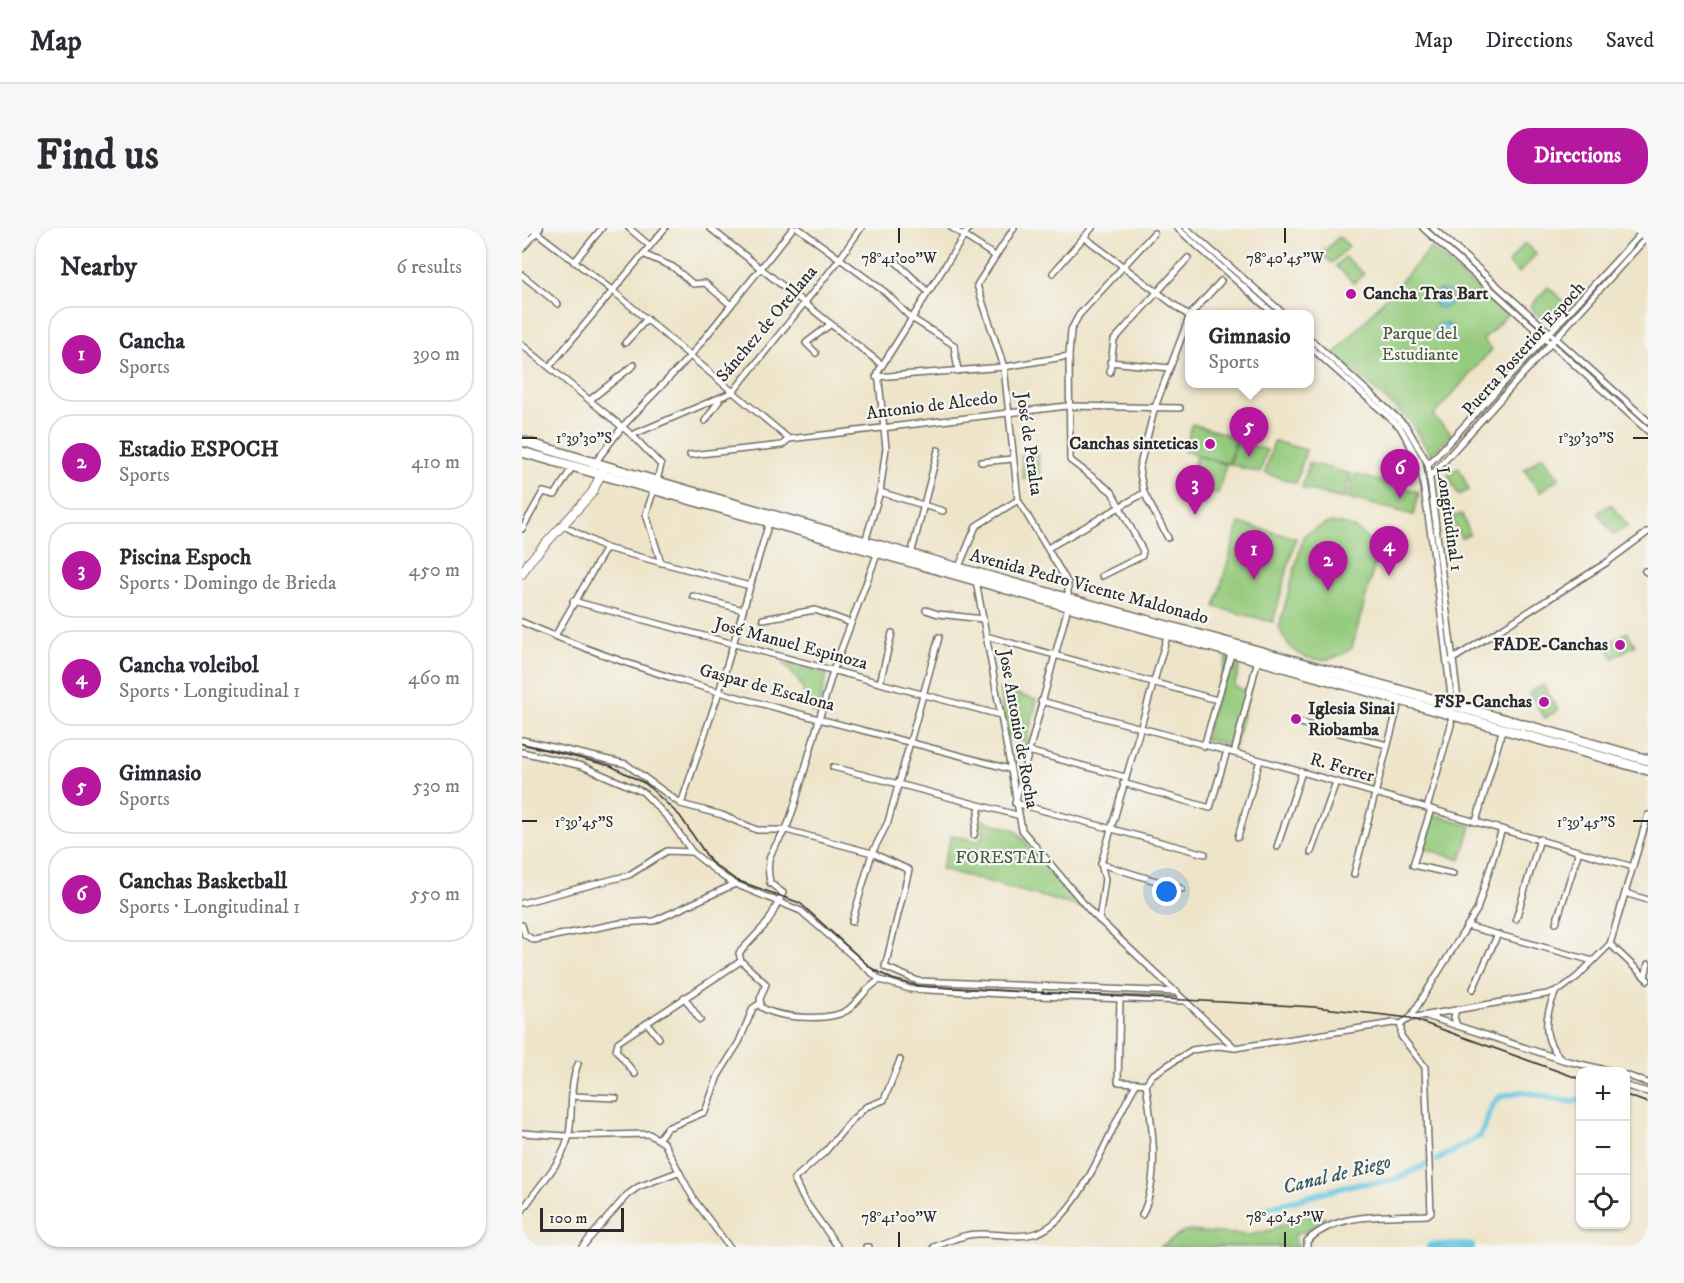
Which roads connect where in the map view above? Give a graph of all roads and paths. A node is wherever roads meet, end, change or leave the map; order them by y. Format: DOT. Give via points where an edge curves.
graph roads {
  1 [pos="602,228"];
  2 [pos="629,228"];
  3 [pos="665,228"];
  4 [pos="710,228"];
  5 [pos="796,228"];
  6 [pos="861,228"];
  7 [pos="952,228"];
  8 [pos="969,228"];
  9 [pos="1014,228"];
  10 [pos="1092,228"];
  11 [pos="1177,228"];
  12 [pos="1186,228"];
  13 [pos="1433,228"];
  14 [pos="536,229"];
  15 [pos="1425,229"];
  16 [pos="1646,229"];
  17 [pos="1154,233"];
  18 [pos="964,236"];
  19 [pos="1648,236"];
  20 [pos="1084,237"];
  21 [pos="650,246"];
  22 [pos="522,249"];
  23 [pos="643,254"];
  24 [pos="995,256"];
  25 [pos="1188,258"];
  26 [pos="839,260"];
  27 [pos="574,262"];
  28 [pos="896,262"];
  29 [pos="1123,266"];
  30 [pos="761,267"];
  31 [pos="1053,273"];
  32 [pos="522,275"];
  33 [pos="1221,281"];
  34 [pos="613,291"];
  35 [pos="927,291"];
  36 [pos="1157,292"];
  37 [pos="805,303"];
  38 [pos="558,304"];
  39 [pos="731,305"];
  40 [pos="1195,310"];
  41 [pos="1268,310"];
  42 [pos="1278,310"];
  43 [pos="1185,312"];
  44 [pos="910,317"];
  45 [pos="647,319"];
  46 [pos="831,324"];
  47 [pos="1185,329"];
  48 [pos="1553,334"];
  49 [pos="1547,341"];
  50 [pos="625,343"];
  51 [pos="1314,343"];
  52 [pos="522,345"];
  53 [pos="1314,350"];
  54 [pos="816,353"];
  55 [pos="691,355"];
  56 [pos="1069,356"];
  57 [pos="1110,362"];
  58 [pos="881,364"];
  59 [pos="634,365"];
  60 [pos="550,366"];
  61 [pos="1004,367"];
  62 [pos="1170,368"];
  63 [pos="958,372"];
  64 [pos="1110,372"];
  65 [pos="876,377"];
  66 [pos="1605,382"];
  67 [pos="1599,388"];
  68 [pos="733,392"];
  69 [pos="591,399"];
  70 [pos="720,400"];
  71 [pos="1067,406"];
  72 [pos="1155,407"];
  73 [pos="1180,408"];
  74 [pos="1008,412"];
  75 [pos="1648,421"];
  76 [pos="705,422"];
  77 [pos="623,426"];
  78 [pos="884,427"];
  79 [pos="1648,431"];
  80 [pos="632,435"];
  81 [pos="789,439"];
  82 [pos="522,441"];
  83 [pos="938,450"];
  84 [pos="522,452"];
  85 [pos="690,455"];
  86 [pos="1013,459"];
  87 [pos="981,462"];
  88 [pos="1428,465"];
  89 [pos="573,466"];
  90 [pos="592,467"];
  91 [pos="603,470"];
  92 [pos="1423,471"];
  93 [pos="1430,477"];
  94 [pos="1424,484"];
  95 [pos="655,485"];
  96 [pos="880,492"];
  97 [pos="1144,493"];
  98 [pos="1018,500"];
  99 [pos="924,505"];
  100 [pos="1119,507"];
  101 [pos="944,511"];
  102 [pos="769,522"];
  103 [pos="564,526"];
  104 [pos="522,529"];
  105 [pos="1648,532"];
  106 [pos="1168,538"];
  107 [pos="865,542"];
  108 [pos="606,548"];
  109 [pos="1048,548"];
  110 [pos="878,552"];
  111 [pos="911,555"];
  112 [pos="661,563"];
  113 [pos="958,569"];
  114 [pos="522,574"];
  115 [pos="1102,576"];
  116 [pos="976,581"];
  117 [pos="750,586"];
  118 [pos="693,596"];
  119 [pos="573,601"];
  120 [pos="1069,603"];
  121 [pos="743,610"];
  122 [pos="926,610"];
  123 [pos="763,619"];
  124 [pos="983,619"];
  125 [pos="522,622"];
  126 [pos="851,623"];
  127 [pos="892,633"];
  128 [pos="1168,633"];
  129 [pos="555,636"];
  130 [pos="986,636"];
  131 [pos="939,638"];
  132 [pos="734,644"];
  133 [pos="1232,651"];
  134 [pos="1055,654"];
  135 [pos="1258,659"];
  136 [pos="1453,660"];
  137 [pos="1446,663"];
  138 [pos="833,671"];
  139 [pos="880,683"];
  140 [pos="1153,683"];
  141 [pos="719,692"];
  142 [pos="925,695"];
  143 [pos="1400,699"];
  144 [pos="1217,700"];
  145 [pos="1041,701"];
  146 [pos="1456,710"];
  147 [pos="1000,715"];
  148 [pos="820,718"];
  149 [pos="1293,721"];
  150 [pos="1503,727"];
  151 [pos="1139,729"];
  152 [pos="522,740"];
  153 [pos="911,742"];
  154 [pos="1387,745"];
  155 [pos="1204,746"];
  156 [pos="1028,751"];
  157 [pos="522,752"];
  158 [pos="1230,752"];
  159 [pos="1260,760"];
  160 [pos="1648,766"];
  161 [pos="833,767"];
  162 [pos="1010,769"];
  163 [pos="1302,772"];
  164 [pos="1124,780"];
  165 [pos="1336,782"];
  166 [pos="898,786"];
  167 [pos="1375,793"];
  168 [pos="1015,803"];
  169 [pos="681,804"];
  170 [pos="980,806"];
  171 [pos="1429,808"];
  172 [pos="1017,815"];
  173 [pos="1648,815"];
  174 [pos="1476,822"];
  175 [pos="1110,828"];
  176 [pos="1503,829"];
  177 [pos="786,830"];
  178 [pos="974,835"];
  179 [pos="1238,837"];
  180 [pos="1645,838"];
  181 [pos="1540,839"];
  182 [pos="1276,847"];
  183 [pos="1579,851"];
  184 [pos="692,852"];
  185 [pos="1311,852"];
  186 [pos="873,853"];
  187 [pos="1205,854"];
  188 [pos="1101,864"];
  189 [pos="1633,867"];
  190 [pos="1354,873"];
  191 [pos="1453,874"];
  192 [pos="735,884"];
  193 [pos="1182,888"];
  194 [pos="1625,893"];
  195 [pos="779,900"];
  196 [pos="1648,900"];
  197 [pos="522,903"];
  198 [pos="1516,919"];
  199 [pos="1099,920"];
  200 [pos="852,922"];
  201 [pos="1556,923"];
  202 [pos="522,925"];
  203 [pos="1467,926"];
  204 [pos="1497,936"];
  205 [pos="1610,944"];
  206 [pos="741,961"];
  207 [pos="1593,961"];
  208 [pos="1648,964"];
  209 [pos="1646,978"];
  210 [pos="880,980"];
  211 [pos="1040,987"];
  212 [pos="1473,989"];
  213 [pos="1121,991"];
  214 [pos="1556,991"];
  215 [pos="1177,992"];
  216 [pos="1038,996"];
  217 [pos="684,997"];
  218 [pos="1120,1000"];
  219 [pos="1186,1001"];
  220 [pos="759,1004"];
  221 [pos="1456,1010"];
  222 [pos="1425,1016"];
  223 [pos="1410,1018"];
  224 [pos="700,1020"];
  225 [pos="646,1023"];
  226 [pos="1401,1024"];
  227 [pos="1457,1026"];
  228 [pos="659,1038"];
  229 [pos="1235,1048"];
  230 [pos="900,1060"];
  231 [pos="1563,1060"];
  232 [pos="578,1064"];
  233 [pos="1596,1067"];
  234 [pos="635,1074"];
  235 [pos="1630,1076"];
  236 [pos="1137,1083"];
  237 [pos="1648,1083"];
  238 [pos="1146,1084"];
  239 [pos="1630,1087"];
  240 [pos="1648,1092"];
  241 [pos="572,1096"];
  242 [pos="616,1098"];
  243 [pos="522,1133"];
  244 [pos="569,1136"];
  245 [pos="659,1138"];
  246 [pos="678,1172"];
  247 [pos="522,1210"];
  248 [pos="1142,1215"];
  249 [pos="582,1247"];
  250 [pos="729,1247"];
  251 [pos="838,1247"];
  252 [pos="934,1247"];
  253 [pos="1307,1247"];
  1 -- 27 [label="street"];
  2 -- 21 [label="street"];
  3 -- 21 [label="street"];
  4 -- 30 [label="street"];
  5 -- 26 [label="street"];
  5 -- 30 [label="street"];
  6 -- 26 [label="street, Sánchez de Orellana"];
  7 -- 18 [label="street"];
  8 -- 18 [label="street"];
  9 -- 24 [label="street, José de Peralta"];
  10 -- 20 [label="street"];
  11 -- 41 [label="street"];
  12 -- 42 [label="street"];
  13 -- 48 [label="street"];
  14 -- 22 [label="street"];
  14 -- 27 [label="street"];
  15 -- 49 [label="street"];
  16 -- 48 [label="street, Puerta Posterior Espoch"];
  17 -- 29 [label="street"];
  18 -- 24 [label="street"];
  18 -- 35 [label="street"];
  19 -- 48 [label="street, Puerta Posterior Espoch"];
  20 -- 29 [label="street"];
  20 -- 31 [label="street"];
  21 -- 23 [label="street"];
  23 -- 34 [label="street"];
  23 -- 39 [label="street" via="673,267 693,285 705,284"];
  24 -- 61 [label="street, José de Peralta" via="977,285"];
  25 -- 36 [label="street"];
  26 -- 37 [label="street, Sánchez de Orellana"];
  26 -- 44 [label="street" via="885,292"];
  27 -- 34 [label="street"];
  28 -- 35 [label="street"];
  29 -- 36 [label="street"];
  29 -- 56 [label="street" via="1074,322"];
  30 -- 37 [label="street"];
  30 -- 39 [label="street"];
  32 -- 38 [label="street"];
  33 -- 40 [label="street"];
  34 -- 45 [label="street"];
  34 -- 60 [label="street"];
  35 -- 44 [label="street"];
  36 -- 43 [label="street"];
  36 -- 57 [label="street" via="1114,340"];
  37 -- 46 [label="street"];
  37 -- 68 [label="street, Sánchez de Orellana"];
  39 -- 55 [label="street"];
  44 -- 58 [label="street"];
  44 -- 63 [label="street" via="954,345"];
  45 -- 50 [label="street"];
  45 -- 55 [label="street"];
  46 -- 54 [label="street" via="806,343"];
  46 -- 58 [label="street"];
  47 -- 62 [label="street"];
  48 -- 49 [label="street, Puerta Posterior Espoch"];
  48 -- 66 [label="street"];
  49 -- 67 [label="street"];
  49 -- 88 [label="street, Puerta Posterior Espoch"];
  49 -- 93 [label="street, Puerta Posterior Espoch"];
  51 -- 88 [label="street, Longitudinal 1" via="1406,426"];
  52 -- 60 [label="street"];
  53 -- 92 [label="street, Longitudinal 1" via="1400,427"];
  55 -- 68 [label="street"];
  55 -- 77 [label="street"];
  56 -- 61 [label="street"];
  56 -- 71 [label="street"];
  57 -- 62 [label="street"];
  57 -- 64 [label="street"];
  58 -- 65 [label="street"];
  59 -- 69 [label="street"];
  60 -- 69 [label="street"];
  61 -- 63 [label="street"];
  61 -- 74 [label="street, José de Peralta"];
  62 -- 72 [label="street"];
  63 -- 65 [label="street"];
  65 -- 78 [label="street"];
  66 -- 67 [label="street"];
  66 -- 75 [label="street"];
  67 -- 79 [label="street"];
  68 -- 70 [label="street, Sánchez de Orellana"];
  68 -- 81 [label="street"];
  69 -- 77 [label="street"];
  70 -- 76 [label="street"];
  70 -- 80 [label="street, Sánchez de Orellana"];
  71 -- 72 [label="street, Antonio de Alcedo"];
  71 -- 74 [label="street, Antonio de Alcedo"];
  71 -- 100 [label="street" via="1070,460 1107,486"];
  72 -- 73 [label="street, Antonio de Alcedo"];
  72 -- 97 [label="street" via="1139,469"];
  74 -- 78 [label="street, Antonio de Alcedo"];
  74 -- 86 [label="street, José de Peralta"];
  77 -- 80 [label="street"];
  77 -- 90 [label="street"];
  78 -- 81 [label="street, Antonio de Alcedo"];
  78 -- 96 [label="street" via="886,448"];
  80 -- 95 [label="street" via="661,465"];
  81 -- 85 [label="street, Antonio de Alcedo" via="782,445"];
  82 -- 90 [label="main road, Avenida Pedro Vicente Maldonado"];
  83 -- 99 [label="street"];
  84 -- 89 [label="main road, Avenida Pedro Vicente Maldonado"];
  86 -- 87 [label="street"];
  86 -- 98 [label="street, José de Peralta"];
  88 -- 92 [label="street, Puerta Posterior Espoch"];
  88 -- 93 [label="street, Longitudinal 1"];
  89 -- 90 [label="main road, Avenida Pedro Vicente Maldonado"];
  89 -- 104 [label="street" via="555,495 543,492"];
  90 -- 91 [label="main road, Avenida Pedro Vicente Maldonado"];
  91 -- 95 [label="main road, Avenida Pedro Vicente Maldonado"];
  91 -- 103 [label="street" via="592,493"];
  92 -- 94 [label="street, Longitudinal 1"];
  93 -- 94 [label="street, Puerta Posterior Espoch"];
  93 -- 136 [label="street, Longitudinal 1"];
  94 -- 137 [label="street, Longitudinal 1"];
  95 -- 102 [label="main road, Avenida Pedro Vicente Maldonado"];
  95 -- 107 [label="main road, Avenida Pedro Vicente Maldonado"];
  95 -- 112 [label="street" via="646,514"];
  96 -- 99 [label="street"];
  96 -- 107 [label="street"];
  97 -- 100 [label="street"];
  97 -- 106 [label="street"];
  98 -- 109 [label="street, José de Peralta"];
  98 -- 113 [label="street" via="976,526"];
  99 -- 101 [label="street"];
  99 -- 111 [label="street"];
  100 -- 109 [label="street"];
  100 -- 115 [label="street" via="1143,553"];
  102 -- 110 [label="main road, Avenida Pedro Vicente Maldonado"];
  102 -- 117 [label="street"];
  103 -- 108 [label="street"];
  103 -- 114 [label="street"];
  105 -- 136 [label="street"];
  107 -- 111 [label="main road, Avenida Pedro Vicente Maldonado"];
  108 -- 112 [label="street"];
  108 -- 119 [label="street"];
  109 -- 120 [label="street, José de Peralta" via="1068,583"];
  110 -- 116 [label="main road, Avenida Pedro Vicente Maldonado"];
  110 -- 126 [label="street"];
  111 -- 113 [label="main road, Avenida Pedro Vicente Maldonado"];
  112 -- 117 [label="street"];
  113 -- 120 [label="main road, Avenida Pedro Vicente Maldonado"];
  116 -- 120 [label="main road, Avenida Pedro Vicente Maldonado"];
  116 -- 124 [label="street, Jose Antonio de Rocha"];
  117 -- 121 [label="street"];
  118 -- 121 [label="street"];
  119 -- 129 [label="street"];
  119 -- 132 [label="street, José Manuel Espinoza"];
  120 -- 128 [label="main road, Avenida Pedro Vicente Maldonado"];
  120 -- 134 [label="street"];
  120 -- 146 [label="main road, Avenida Pedro Vicente Maldonado"];
  121 -- 132 [label="street"];
  122 -- 124 [label="street"];
  123 -- 126 [label="street" via="815,610"];
  124 -- 130 [label="street, Jose Antonio de Rocha"];
  125 -- 129 [label="street, Gaspar de Escalona"];
  126 -- 138 [label="street"];
  127 -- 139 [label="street"];
  128 -- 133 [label="main road, Avenida Pedro Vicente Maldonado"];
  128 -- 140 [label="street"];
  129 -- 141 [label="street, Gaspar de Escalona"];
  130 -- 134 [label="street"];
  130 -- 147 [label="street, Jose Antonio de Rocha"];
  131 -- 142 [label="street"];
  132 -- 138 [label="street, José Manuel Espinoza"];
  132 -- 141 [label="street"];
  133 -- 135 [label="main road, Avenida Pedro Vicente Maldonado"];
  133 -- 144 [label="street"];
  134 -- 140 [label="street"];
  134 -- 145 [label="street"];
  135 -- 143 [label="main road, Avenida Pedro Vicente Maldonado"];
  135 -- 158 [label="street"];
  136 -- 137 [label="street"];
  136 -- 146 [label="street, Longitudinal 1"];
  137 -- 146 [label="street, Longitudinal 1"];
  138 -- 139 [label="street, José Manuel Espinoza"];
  138 -- 148 [label="street"];
  139 -- 142 [label="street, José Manuel Espinoza"];
  140 -- 144 [label="street"];
  140 -- 151 [label="street"];
  141 -- 148 [label="street, Gaspar de Escalona"];
  141 -- 169 [label="street"];
  142 -- 147 [label="street, José Manuel Espinoza"];
  142 -- 153 [label="street"];
  143 -- 146 [label="main road, Avenida Pedro Vicente Maldonado"];
  143 -- 154 [label="street"];
  144 -- 155 [label="street"];
  145 -- 151 [label="street, R. Ferrer"];
  145 -- 156 [label="street"];
  146 -- 150 [label="main road, Avenida Pedro Vicente Maldonado"];
  146 -- 160 [label="main road, Avenida Pedro Vicente Maldonado"];
  146 -- 171 [label="street"];
  147 -- 162 [label="street, Jose Antonio de Rocha"];
  148 -- 153 [label="street, Gaspar de Escalona"];
  148 -- 177 [label="street"];
  149 -- 154 [label="street"];
  150 -- 160 [label="main road, Avenida Pedro Vicente Maldonado"];
  150 -- 174 [label="street"];
  151 -- 155 [label="street, R. Ferrer"];
  151 -- 164 [label="street"];
  152 -- 169 [label="street" via="626,764"];
  153 -- 162 [label="street, Gaspar de Escalona"];
  153 -- 166 [label="street"];
  154 -- 167 [label="street"];
  155 -- 158 [label="street, R. Ferrer"];
  156 -- 164 [label="street"];
  156 -- 168 [label="street"];
  157 -- 184 [label="street" via="582,766 643,792 669,819"];
  158 -- 159 [label="street, R. Ferrer"];
  158 -- 164 [label="street" via="1210,808"];
  159 -- 163 [label="street, R. Ferrer"];
  159 -- 179 [label="street"];
  161 -- 166 [label="street"];
  162 -- 168 [label="street, Jose Antonio de Rocha"];
  163 -- 165 [label="street, R. Ferrer"];
  163 -- 182 [label="street"];
  164 -- 175 [label="street"];
  165 -- 167 [label="street, R. Ferrer"];
  165 -- 185 [label="street"];
  166 -- 170 [label="street"];
  166 -- 186 [label="street" via="888,822"];
  167 -- 171 [label="street, R. Ferrer"];
  167 -- 190 [label="street"];
  168 -- 172 [label="street, Jose Antonio de Rocha"];
  168 -- 175 [label="street"];
  169 -- 177 [label="street" via="722,815 756,830"];
  170 -- 172 [label="street"];
  170 -- 178 [label="street"];
  171 -- 174 [label="street, R. Ferrer"];
  171 -- 191 [label="street" via="1413,865"];
  172 -- 199 [label="street, Jose Antonio de Rocha" via="1022,830"];
  173 -- 180 [label="street"];
  174 -- 176 [label="street, R. Ferrer"];
  175 -- 187 [label="street"];
  175 -- 188 [label="street"];
  176 -- 181 [label="street, R. Ferrer"];
  176 -- 203 [label="street" via="1478,910"];
  177 -- 186 [label="street"];
  177 -- 195 [label="street" via="767,861 770,883 783,893"];
  180 -- 189 [label="street"];
  181 -- 183 [label="street, R. Ferrer"];
  181 -- 198 [label="street"];
  183 -- 189 [label="street, R. Ferrer"];
  183 -- 201 [label="street"];
  184 -- 192 [label="street"];
  184 -- 197 [label="street" via="667,851 629,875"];
  186 -- 200 [label="street"];
  186 -- 211 [label="street" via="909,870 885,967 918,981"];
  188 -- 193 [label="street"];
  188 -- 199 [label="street" via="1105,879"];
  189 -- 194 [label="street"];
  192 -- 195 [label="street"];
  192 -- 202 [label="street" via="654,921 534,939 525,935"];
  194 -- 196 [label="street"];
  194 -- 205 [label="street"];
  195 -- 206 [label="street" via="768,922 741,948"];
  195 -- 210 [label="street" via="801,910"];
  199 -- 215 [label="street, Jose Antonio de Rocha"];
  203 -- 204 [label="street"];
  203 -- 223 [label="street"];
  204 -- 207 [label="street"];
  204 -- 212 [label="street"];
  205 -- 207 [label="street"];
  205 -- 209 [label="street"];
  206 -- 217 [label="street"];
  206 -- 220 [label="street" via="766,984"];
  207 -- 214 [label="street"];
  208 -- 209 [label="street"];
  210 -- 216 [label="street" via="910,989"];
  210 -- 220 [label="street" via="839,1014 792,1016 768,1012"];
  211 -- 213 [label="street"];
  211 -- 216 [label="street"];
  213 -- 215 [label="street"];
  213 -- 218 [label="street"];
  214 -- 221 [label="street"];
  214 -- 231 [label="street" via="1546,1018 1546,1031 1554,1052"];
  215 -- 219 [label="street, Jose Antonio de Rocha"];
  216 -- 218 [label="street"];
  217 -- 224 [label="street"];
  217 -- 225 [label="street"];
  218 -- 219 [label="street"];
  218 -- 236 [label="street" via="1118,1082"];
  219 -- 229 [label="street, Jose Antonio de Rocha"];
  220 -- 245 [label="street" via="753,1008 739,1042 718,1076 705,1112 668,1128"];
  221 -- 222 [label="street"];
  221 -- 227 [label="street"];
  222 -- 223 [label="street"];
  222 -- 227 [label="street"];
  223 -- 226 [label="street"];
  225 -- 228 [label="street"];
  225 -- 234 [label="street" via="615,1048"];
  226 -- 229 [label="street"];
  226 -- 253 [label="street" via="1401,1036 1425,1067 1431,1212 1345,1219 1312,1236"];
  227 -- 231 [label="street"];
  229 -- 238 [label="street" via="1192,1050 1152,1075"];
  230 -- 251 [label="street" via="884,1100 866,1107 850,1121 825,1152 794,1179"];
  231 -- 233 [label="street"];
  232 -- 241 [label="street"];
  235 -- 237 [label="street"];
  236 -- 238 [label="street"];
  236 -- 252 [label="street" via="1090,1174 1055,1221 1038,1232 1005,1237 975,1234"];
  238 -- 248 [label="street" via="1152,1124 1152,1177"];
  239 -- 240 [label="street"];
  241 -- 242 [label="street"];
  241 -- 244 [label="street"];
  243 -- 244 [label="street"];
  244 -- 245 [label="street" via="649,1134"];
  244 -- 247 [label="street"];
  245 -- 246 [label="street"];
  246 -- 249 [label="street" via="627,1195"];
  246 -- 250 [label="street"];
}
